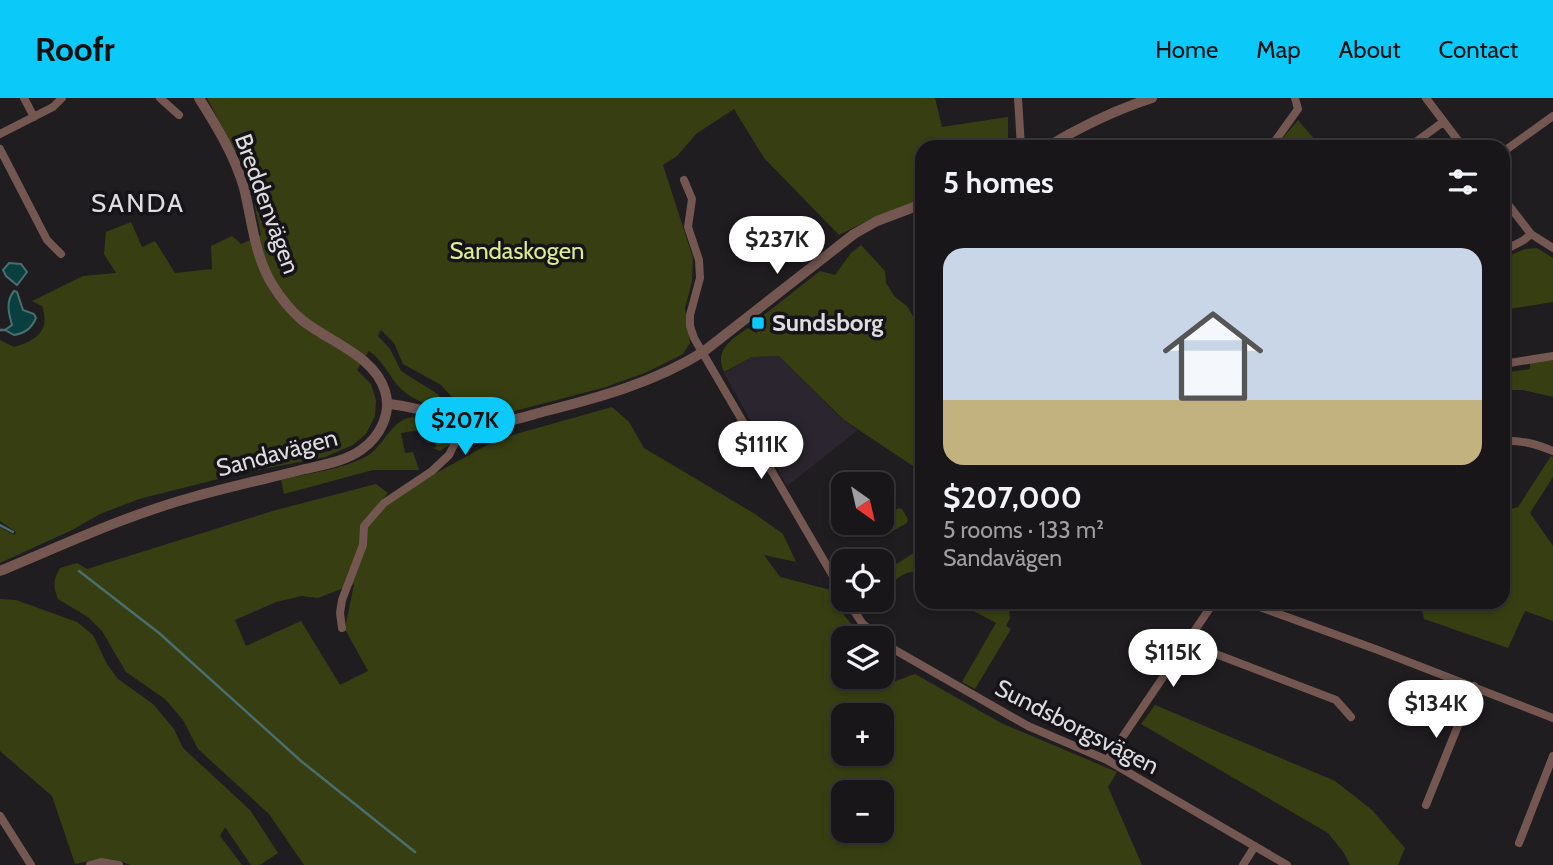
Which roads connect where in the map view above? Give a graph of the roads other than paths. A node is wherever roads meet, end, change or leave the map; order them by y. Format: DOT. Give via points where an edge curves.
graph roads {
  1 [pos="24,98"];
  2 [pos="62,98"];
  3 [pos="160,98"];
  4 [pos="199,98"];
  5 [pos="1018,98"];
  6 [pos="1152,98"];
  7 [pos="1295,98"];
  8 [pos="1426,98"];
  9 [pos="179,115"];
  10 [pos="1553,116"];
  11 [pos="34,117"];
  12 [pos="1443,122"];
  13 [pos="0,134"];
  14 [pos="1021,140"];
  15 [pos="1059,140"];
  16 [pos="1276,140"];
  17 [pos="1419,140"];
  18 [pos="1457,140"];
  19 [pos="1510,147"];
  20 [pos="0,149"];
  21 [pos="684,180"];
  22 [pos="915,207"];
  23 [pos="1510,207"];
  24 [pos="1531,234"];
  25 [pos="1510,247"];
  26 [pos="1553,248"];
  27 [pos="61,254"];
  28 [pos="703,352"];
  29 [pos="1553,356"];
  30 [pos="1510,363"];
  31 [pos="387,404"];
  32 [pos="460,421"];
  33 [pos="1510,441"];
  34 [pos="1553,451"];
  35 [pos="0,571"];
  36 [pos="831,572"];
  37 [pos="1209,609"];
  38 [pos="1265,609"];
  39 [pos="855,612"];
  40 [pos="865,626"];
  41 [pos="341,628"];
  42 [pos="1187,643"];
  43 [pos="894,650"];
  44 [pos="1474,686"];
  45 [pos="1351,717"];
  46 [pos="1553,718"];
  47 [pos="1553,756"];
  48 [pos="1107,760"];
  49 [pos="1426,805"];
  50 [pos="0,816"];
  51 [pos="1519,843"];
  52 [pos="1255,846"];
  53 [pos="31,865"];
  54 [pos="90,865"];
  55 [pos="119,865"];
  56 [pos="1244,865"];
  57 [pos="1287,865"];
  1 -- 11 [label="street"];
  2 -- 11 [label="street"];
  3 -- 9 [label="street"];
  4 -- 31 [label="street, Breddenvägen" via="244,187 253,237 270,281 300,319 370,365 381,380"];
  5 -- 14 [label="street"];
  6 -- 15 [label="street" via="1114,111"];
  7 -- 16 [label="street" via="1298,109"];
  8 -- 12 [label="street"];
  10 -- 19 [label="street"];
  11 -- 13 [label="street"];
  12 -- 17 [label="street"];
  12 -- 18 [label="street"];
  20 -- 27 [label="street" via="47,240"];
  21 -- 28 [label="street" via="692,199 688,227 700,278 690,326"];
  22 -- 28 [label="street" via="855,234"];
  23 -- 24 [label="street"];
  24 -- 25 [label="street"];
  24 -- 26 [label="street"];
  28 -- 32 [label="street" via="645,381 599,397 508,421"];
  28 -- 36 [label="street"];
  29 -- 30 [label="street"];
  31 -- 32 [label="street"];
  31 -- 35 [label="street, Sandavägen" via="384,423 374,439 347,457 191,497"];
  32 -- 41 [label="street" via="449,455 384,503 364,526 363,545 342,600"];
  33 -- 34 [label="street"];
  37 -- 42 [label="street"];
  38 -- 44 [label="street"];
  39 -- 40 [label="street, Sundsborgsvägen"];
  42 -- 45 [label="street" via="1336,700"];
  42 -- 48 [label="street"];
  43 -- 48 [label="street, Sundsborgsvägen" via="1028,726"];
  44 -- 46 [label="street"];
  44 -- 49 [label="street"];
  47 -- 51 [label="street"];
  48 -- 52 [label="street, Sundsborgsvägen"];
  50 -- 53 [label="street"];
  52 -- 56 [label="street"];
  52 -- 57 [label="street, Sundsborgsvägen"];
  54 -- 55 [label="street"];
}
